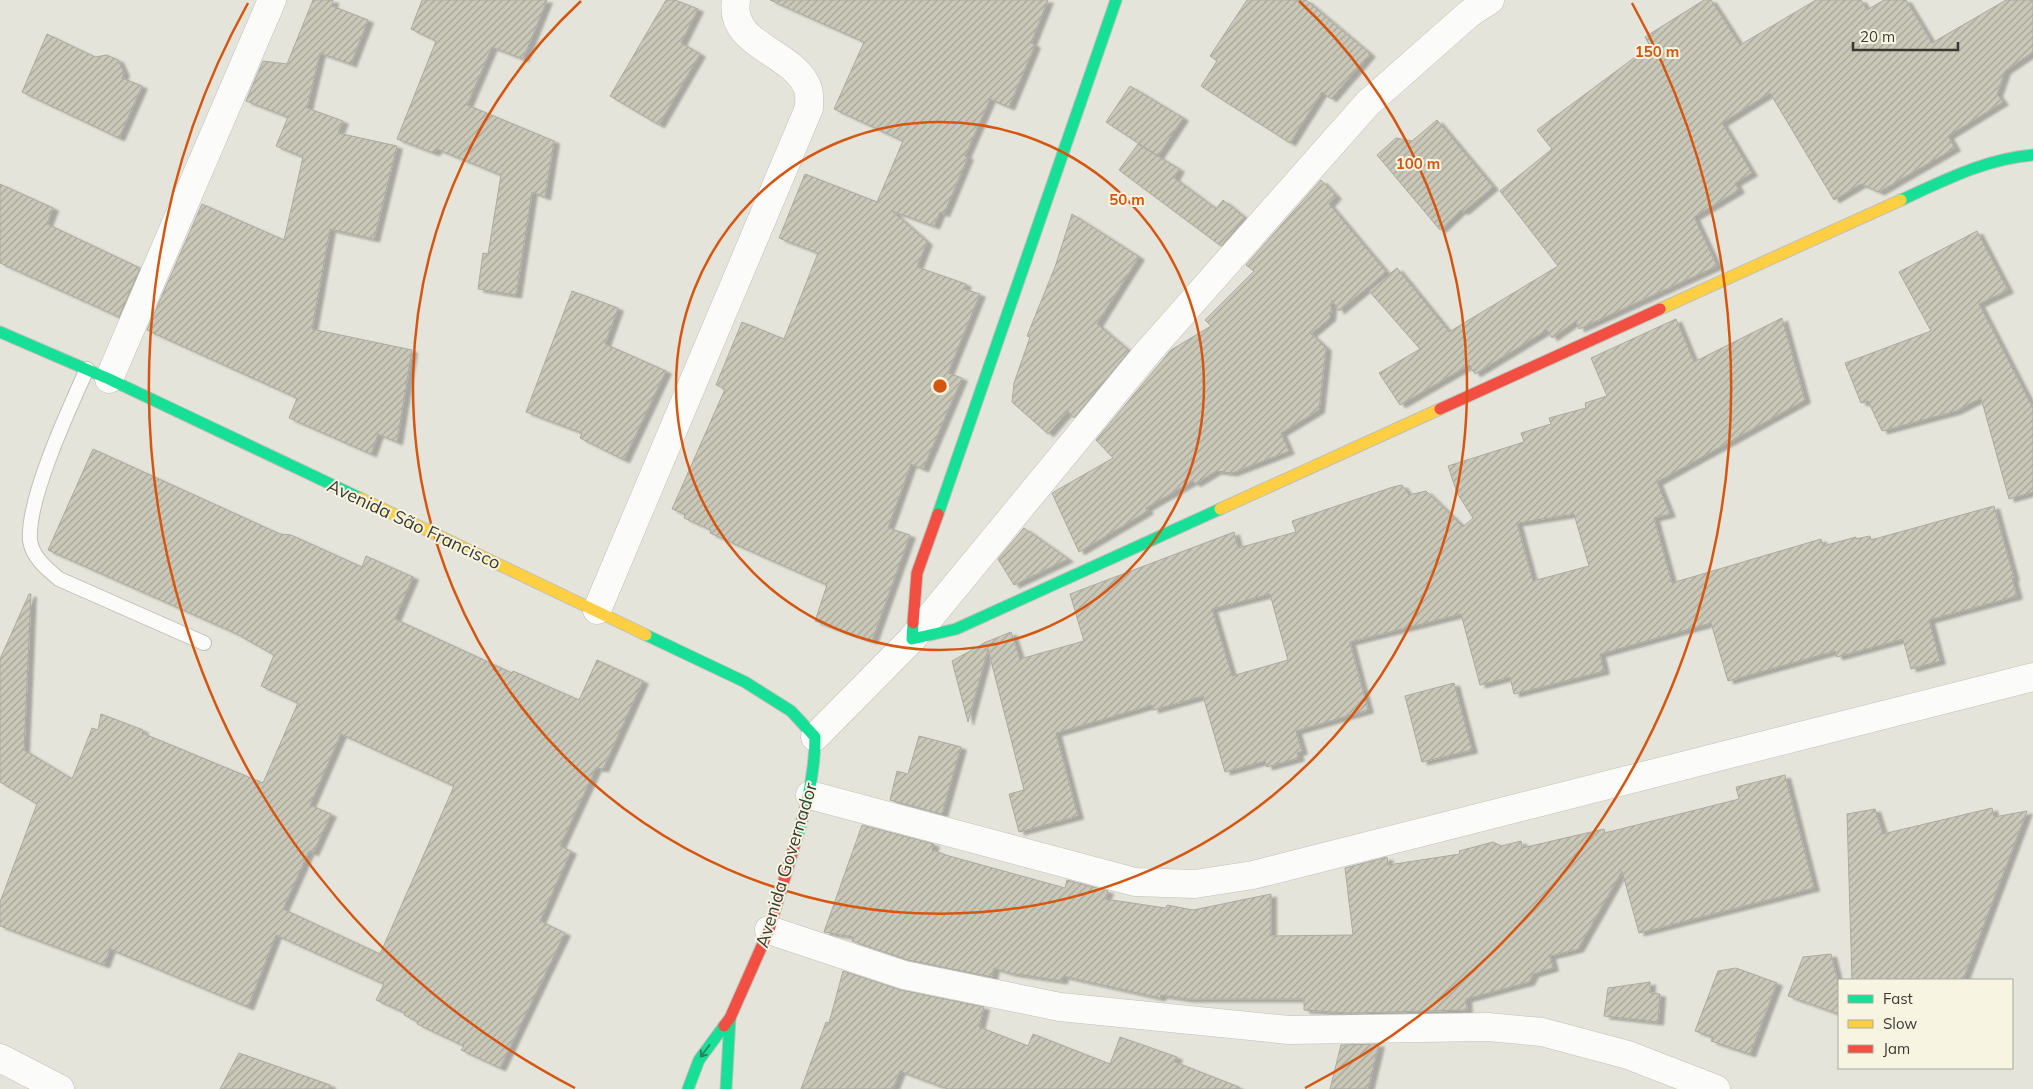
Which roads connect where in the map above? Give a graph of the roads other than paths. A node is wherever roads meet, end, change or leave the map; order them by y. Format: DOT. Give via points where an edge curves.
graph roads {
  1 [pos="272,0"];
  2 [pos="736,0"];
  3 [pos="1116,0"];
  4 [pos="1490,0"];
  5 [pos="2033,155"];
  6 [pos="0,332"];
  7 [pos="98,374"];
  8 [pos="597,610"];
  9 [pos="912,639"];
  10 [pos="204,643"];
  11 [pos="2033,677"];
  12 [pos="815,736"];
  13 [pos="810,795"];
  14 [pos="769,930"];
  15 [pos="730,1018"];
  16 [pos="0,1058"];
  17 [pos="60,1089"];
  18 [pos="688,1089"];
  19 [pos="726,1089"];
  20 [pos="1716,1089"];
  1 -- 7 [label="street"];
  2 -- 8 [label="street" via="735,9 742,30 798,73 808,89 809,108"];
  3 -- 9 [label="street" via="917,573"];
  4 -- 9 [label="street" via="1470,13 1368,103 1148,352"];
  5 -- 9 [label="street" via="2008,157 1973,167 956,629"];
  6 -- 7 [label="street, Avenida São Francisco"];
  7 -- 8 [label="street, Avenida São Francisco"];
  7 -- 10 [label="lane" via="64,421 38,496 31,521 30,542 40,563 59,579"];
  8 -- 12 [label="street, Avenida São Francisco" via="745,682 791,711"];
  9 -- 12 [label="street"];
  11 -- 13 [label="street" via="1253,875 1195,884 1135,882"];
  12 -- 13 [label="street, Avenida Governador" via="815,766"];
  13 -- 14 [label="street, Avenida Governador"];
  14 -- 15 [label="street, Avenida Governador"];
  14 -- 20 [label="street" via="904,975 1060,1007 1289,1030 1488,1028 1542,1032 1628,1055"];
  15 -- 18 [label="street, Avenida Governador, one-way" via="699,1060"];
  15 -- 19 [label="street, Avenida Governador"];
  16 -- 17 [label="street"];
}
